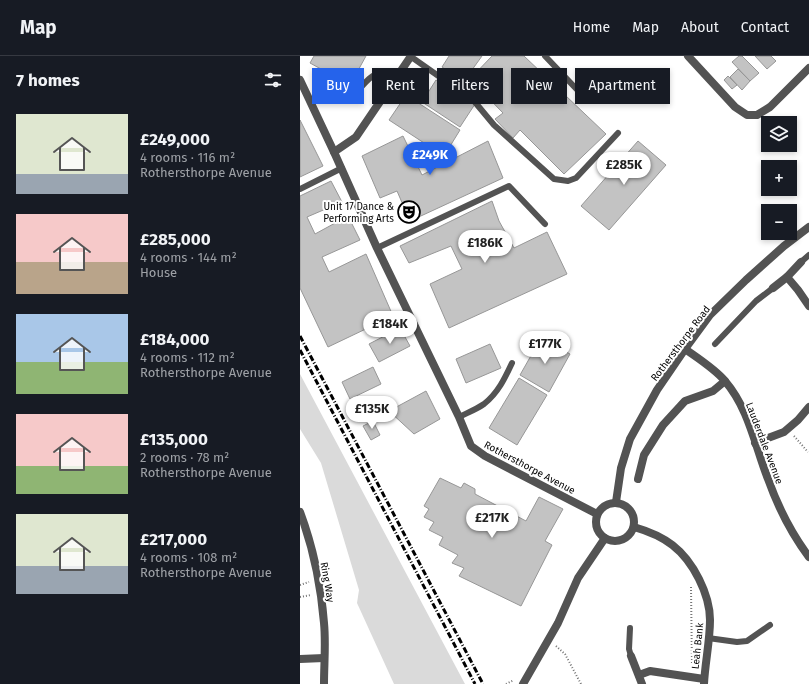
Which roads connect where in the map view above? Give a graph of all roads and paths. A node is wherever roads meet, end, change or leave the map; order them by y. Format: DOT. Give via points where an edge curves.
graph roads {
  1 [pos="411,56"];
  2 [pos="545,56"];
  3 [pos="688,56"];
  4 [pos="403,68"];
  5 [pos="809,68"];
  6 [pos="372,77"];
  7 [pos="300,80"];
  8 [pos="364,85"];
  9 [pos="575,88"];
  10 [pos="378,104"];
  11 [pos="618,133"];
  12 [pos="334,152"];
  13 [pos="342,168"];
  14 [pos="300,189"];
  15 [pos="545,224"];
  16 [pos="809,227"];
  17 [pos="377,248"];
  18 [pos="809,255"];
  19 [pos="801,262"];
  20 [pos="787,277"];
  21 [pos="773,288"];
  22 [pos="809,306"];
  23 [pos="716,344"];
  24 [pos="685,349"];
  25 [pos="512,363"];
  26 [pos="725,381"];
  27 [pos="809,408"];
  28 [pos="459,417"];
  29 [pos="789,428"];
  30 [pos="755,443"];
  31 [pos="808,452"];
  32 [pos="638,479"];
  33 [pos="616,502"];
  34 [pos="300,512"];
  35 [pos="598,514"];
  36 [pos="634,527"];
  37 [pos="604,538"];
  38 [pos="809,557"];
  39 [pos="691,584"];
  40 [pos="770,625"];
  41 [pos="630,628"];
  42 [pos="708,638"];
  43 [pos="549,640"];
  44 [pos="631,656"];
  45 [pos="324,658"];
  46 [pos="300,659"];
  47 [pos="638,675"];
  48 [pos="692,677"];
  49 [pos="704,682"];
  50 [pos="324,684"];
  51 [pos="524,684"];
  52 [pos="581,684"];
  53 [pos="642,684"];
  1 -- 4 [label="street"];
  1 -- 11 [label="lane" via="474,100 494,125 554,178 568,181 576,178"];
  2 -- 9 [label="lane"];
  3 -- 5 [label="street" via="735,107 747,114 757,115 770,107"];
  6 -- 8 [label="lane"];
  7 -- 12 [label="street, Rothersthorpe Avenue"];
  10 -- 12 [label="street" via="356,137"];
  12 -- 13 [label="street, Rothersthorpe Avenue"];
  13 -- 14 [label="lane"];
  13 -- 17 [label="street, Rothersthorpe Avenue"];
  15 -- 17 [label="lane" via="509,186"];
  16 -- 24 [label="street, Rothersthorpe Road" via="741,285 710,316"];
  17 -- 28 [label="street, Rothersthorpe Avenue"];
  18 -- 19 [label="lane"];
  19 -- 20 [label="street"];
  20 -- 21 [label="street"];
  20 -- 22 [label="street"];
  21 -- 23 [label="lane" via="756,301"];
  24 -- 26 [label="street, Lauderdale Avenue"];
  24 -- 33 [label="street, Rothersthorpe Road" via="657,390 630,438 621,468"];
  25 -- 28 [label="lane" via="493,396 484,404"];
  26 -- 30 [label="street, Lauderdale Avenue" via="742,407"];
  26 -- 32 [label="street" via="713,391 685,400 680,405 663,425 644,455"];
  27 -- 29 [label="street"];
  28 -- 35 [label="street, Rothersthorpe Avenue" via="471,446 485,456"];
  29 -- 30 [label="street"];
  29 -- 31 [label="path"];
  30 -- 38 [label="street, Lauderdale Avenue" via="783,517"];
  33 -- 35 [label="street" via="602,508"];
  33 -- 36 [label="street" via="631,511 634,516"];
  34 -- 45 [label="street, Ring Way" via="309,537 318,580 324,624"];
  35 -- 37 [label="street" via="597,527"];
  36 -- 37 [label="street" via="630,534 618,541"];
  36 -- 42 [label="street, Leah Bank" via="664,539 692,564 705,591 710,619"];
  37 -- 43 [label="street" via="578,578"];
  39 -- 48 [label="path"];
  40 -- 42 [label="lane" via="747,641"];
  41 -- 44 [label="lane"];
  42 -- 49 [label="street, Leah Bank"];
  43 -- 51 [label="street"];
  43 -- 52 [label="path" via="565,654"];
  44 -- 47 [label="street"];
  45 -- 46 [label="street"];
  45 -- 50 [label="street, Ring Way"];
  47 -- 48 [label="street" via="650,671"];
  47 -- 53 [label="street"];
  48 -- 49 [label="street"];
}
